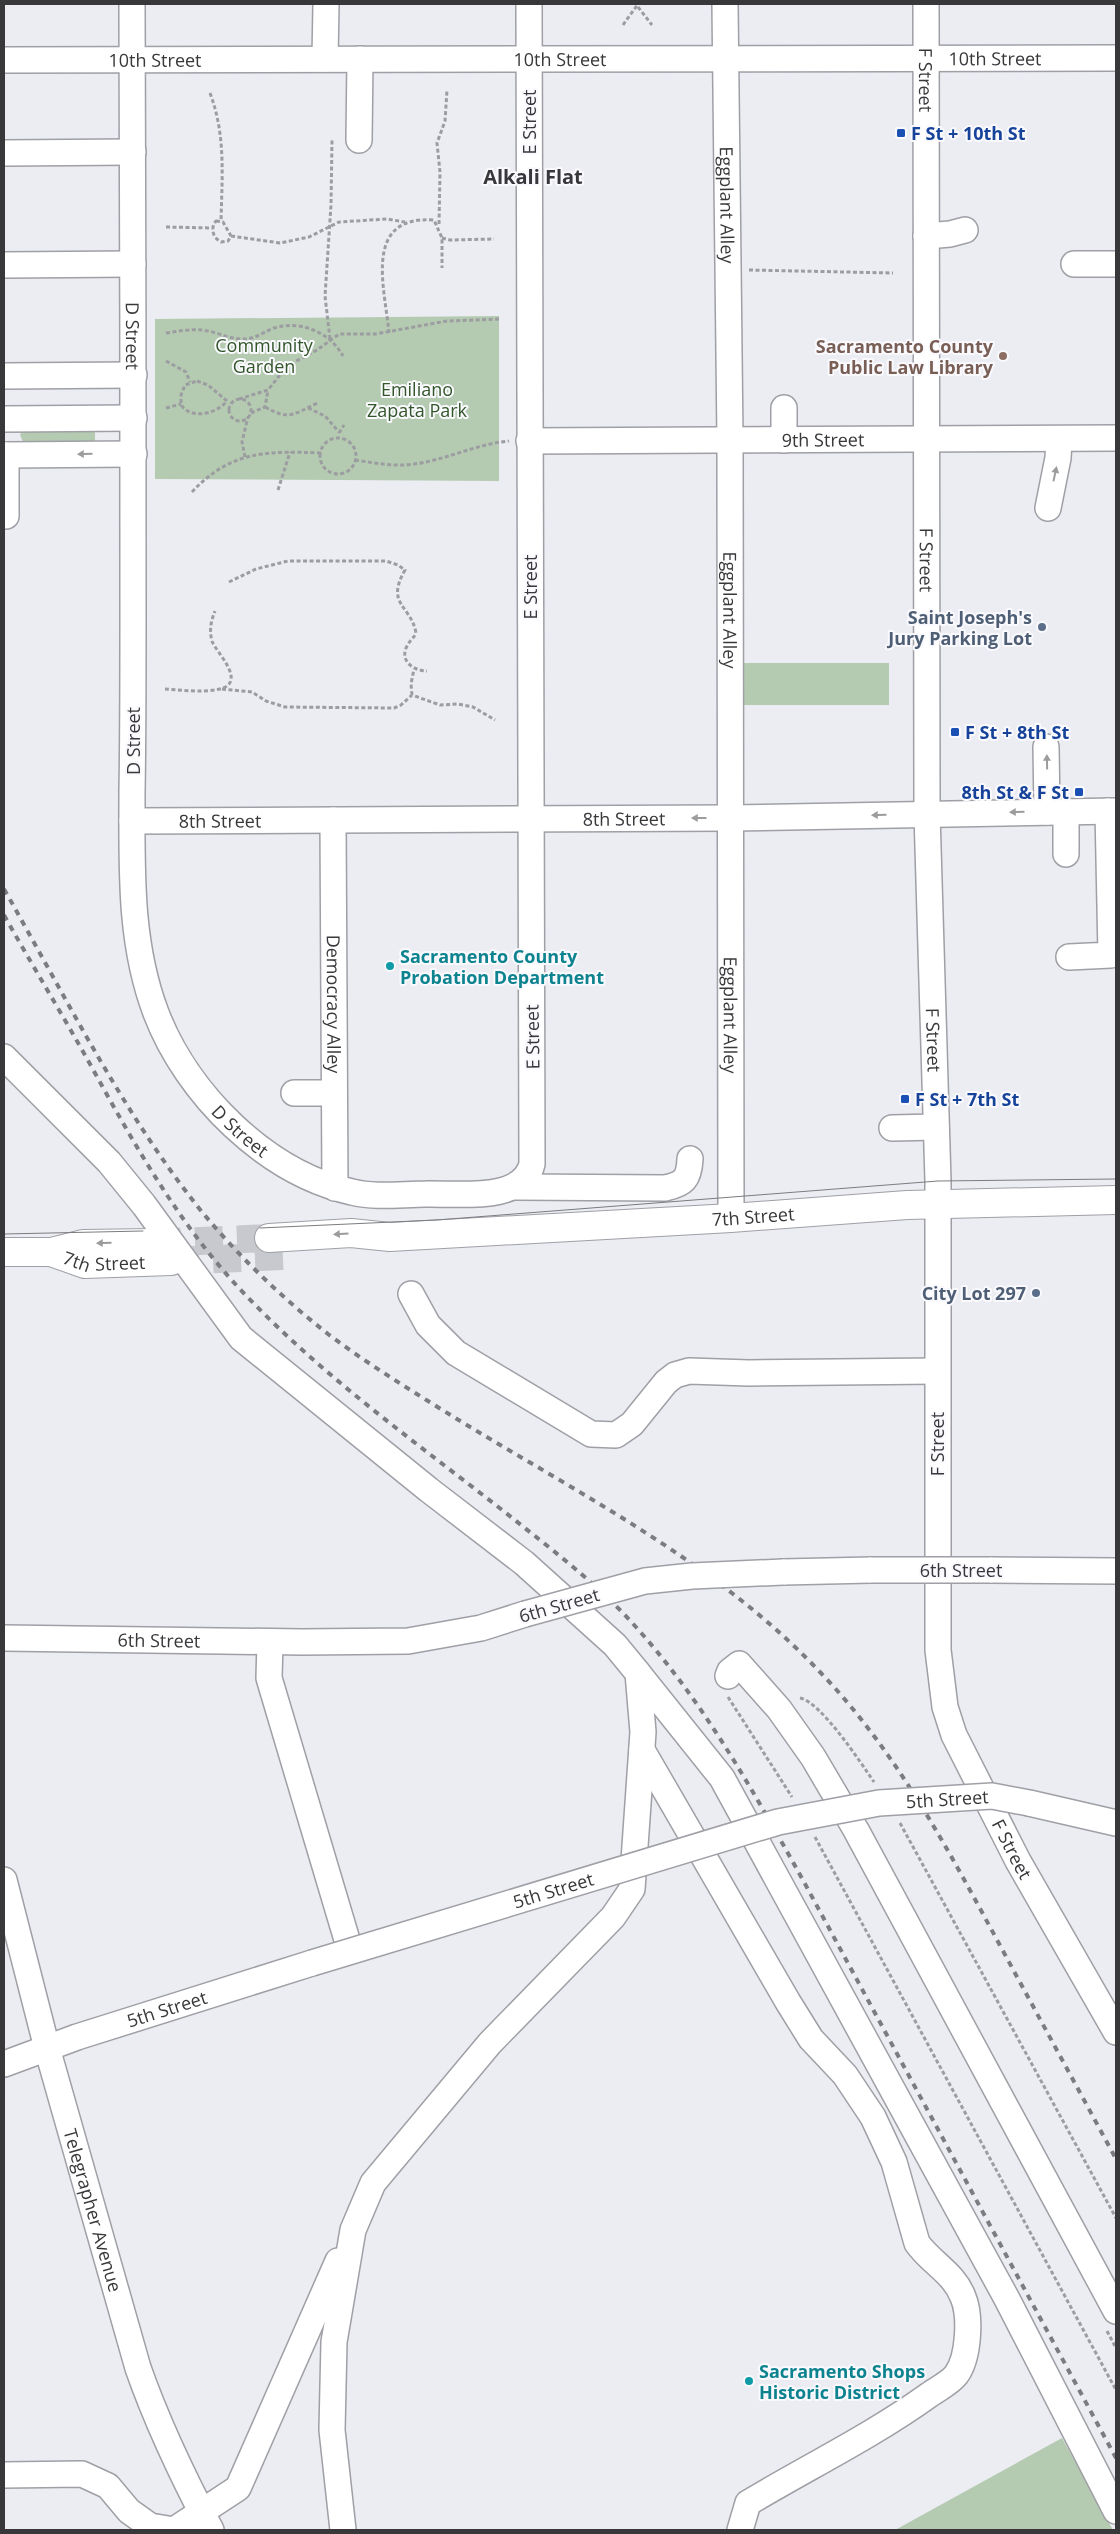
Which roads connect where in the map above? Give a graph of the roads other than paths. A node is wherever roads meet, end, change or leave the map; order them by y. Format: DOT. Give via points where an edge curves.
graph roads {
  1 [pos="132,4"];
  2 [pos="326,4"];
  3 [pos="529,4"];
  4 [pos="725,4"];
  5 [pos="926,4"];
  6 [pos="529,58"];
  7 [pos="726,58"];
  8 [pos="927,58"];
  9 [pos="1116,58"];
  10 [pos="326,59"];
  11 [pos="360,59"];
  12 [pos="4,60"];
  13 [pos="132,61"];
  14 [pos="359,140"];
  15 [pos="133,152"];
  16 [pos="4,153"];
  17 [pos="964,230"];
  18 [pos="926,236"];
  19 [pos="133,264"];
  20 [pos="1074,264"];
  21 [pos="1116,264"];
  22 [pos="4,265"];
  23 [pos="4,376"];
  24 [pos="134,376"];
  25 [pos="784,408"];
  26 [pos="134,418"];
  27 [pos="4,419"];
  28 [pos="1116,438"];
  29 [pos="927,439"];
  30 [pos="1059,439"];
  31 [pos="730,440"];
  32 [pos="784,440"];
  33 [pos="529,441"];
  34 [pos="134,454"];
  35 [pos="5,455"];
  36 [pos="1048,508"];
  37 [pos="6,516"];
  38 [pos="1046,747"];
  39 [pos="1056,811"];
  40 [pos="1112,811"];
  41 [pos="927,814"];
  42 [pos="731,818"];
  43 [pos="531,819"];
  44 [pos="333,820"];
  45 [pos="132,821"];
  46 [pos="1066,854"];
  47 [pos="1069,957"];
  48 [pos="4,1057"];
  49 [pos="294,1093"];
  50 [pos="334,1093"];
  51 [pos="936,1127"];
  52 [pos="892,1128"];
  53 [pos="690,1159"];
  54 [pos="524,1178"];
  55 [pos="335,1188"];
  56 [pos="1116,1200"];
  57 [pos="938,1204"];
  58 [pos="731,1218"];
  59 [pos="277,1247"];
  60 [pos="4,1252"];
  61 [pos="162,1252"];
  62 [pos="411,1294"];
  63 [pos="937,1371"];
  64 [pos="1116,1571"];
  65 [pos="4,1638"];
  66 [pos="270,1642"];
  67 [pos="638,1673"];
  68 [pos="728,1676"];
  69 [pos="642,1750"];
  70 [pos="1116,1823"];
  71 [pos="4,1880"];
  72 [pos="350,1950"];
  73 [pos="1116,2032"];
  74 [pos="47,2048"];
  75 [pos="4,2064"];
  76 [pos="373,2183"];
  77 [pos="1110,2318"];
  78 [pos="4,2475"];
  79 [pos="1116,2511"];
  80 [pos="206,2521"];
  81 [pos="342,2530"];
  82 [pos="740,2530"];
  1 -- 13 [label="street, D Street"];
  2 -- 10 [label="street"];
  3 -- 6 [label="street, E Street"];
  4 -- 7 [label="street, Eggplant Alley"];
  5 -- 8 [label="street, F Street"];
  6 -- 7 [label="street, 10th Street"];
  6 -- 11 [label="street, 10th Street"];
  6 -- 33 [label="street, E Street"];
  7 -- 8 [label="street, 10th Street"];
  7 -- 31 [label="street, Eggplant Alley"];
  8 -- 9 [label="street, 10th Street"];
  8 -- 18 [label="street, F Street"];
  10 -- 11 [label="street, 10th Street"];
  10 -- 13 [label="street, 10th Street"];
  11 -- 14 [label="street"];
  12 -- 13 [label="street, 10th Street"];
  13 -- 15 [label="street, D Street"];
  15 -- 16 [label="street"];
  15 -- 19 [label="street, D Street"];
  17 -- 18 [label="street"];
  18 -- 29 [label="street, F Street"];
  19 -- 22 [label="street"];
  19 -- 24 [label="street, D Street"];
  20 -- 21 [label="street"];
  23 -- 24 [label="street"];
  24 -- 26 [label="street, D Street"];
  25 -- 32 [label="street"];
  26 -- 27 [label="street"];
  26 -- 34 [label="street, D Street"];
  28 -- 30 [label="street, 9th Street"];
  29 -- 30 [label="street, 9th Street"];
  29 -- 32 [label="street, 9th Street"];
  29 -- 41 [label="street, F Street"];
  36 -- 30 [label="street, one-way"];
  31 -- 32 [label="street, 9th Street"];
  31 -- 33 [label="street, 9th Street"];
  31 -- 42 [label="street, Eggplant Alley"];
  33 -- 43 [label="street, E Street"];
  34 -- 35 [label="street, one-way"];
  34 -- 45 [label="street, D Street"];
  35 -- 37 [label="street"];
  39 -- 38 [label="street, one-way"];
  39 -- 40 [label="street, 8th Street"];
  39 -- 41 [label="street, 8th Street, one-way"];
  39 -- 46 [label="street"];
  40 -- 47 [label="street" via="1111,955"];
  41 -- 42 [label="street, 8th Street, one-way"];
  41 -- 51 [label="street, F Street"];
  42 -- 43 [label="street, 8th Street, one-way"];
  42 -- 58 [label="street, Eggplant Alley"];
  43 -- 44 [label="street, 8th Street"];
  43 -- 54 [label="street, E Street"];
  44 -- 45 [label="street, 8th Street"];
  44 -- 50 [label="street, Democracy Alley"];
  45 -- 55 [label="street, D Street" via="133,908 145,980 157,1016 189,1075 212,1105 267,1153"];
  48 -- 67 [label="street" via="108,1162 144,1205 241,1338 524,1563 615,1645"];
  49 -- 50 [label="street"];
  50 -- 55 [label="street, Democracy Alley"];
  51 -- 52 [label="street"];
  51 -- 57 [label="street, F Street"];
  53 -- 54 [label="street, D Street" via="688,1177 684,1182 665,1188"];
  54 -- 55 [label="street, D Street" via="487,1192 356,1194"];
  56 -- 57 [label="main road, 7th Street"];
  57 -- 58 [label="main road, 7th Street"];
  57 -- 63 [label="street, F Street"];
  58 -- 59 [label="main road, 7th Street" via="390,1237 351,1233"];
  60 -- 61 [label="main road, 7th Street" via="51,1252 83,1244"];
  62 -- 63 [label="street" via="428,1325 456,1353 591,1434 616,1435 632,1424 666,1382 675,1375 688,1372"];
  63 -- 73 [label="street, F Street" via="938,1650 945,1707 966,1761 1018,1861"];
  64 -- 66 [label="street, 6th Street, bridge" via="871,1570 692,1576 645,1582 481,1628 408,1641"];
  65 -- 66 [label="street, 6th Street"];
  66 -- 72 [label="street" via="269,1678"];
  67 -- 69 [label="street"];
  67 -- 79 [label="street" via="722,1778 1006,2299"];
  68 -- 77 [label="street" via="739,1664 792,1712"];
  69 -- 76 [label="street" via="632,1889 614,1917 490,2043"];
  69 -- 82 [label="street" via="792,2010 811,2039 845,2075 873,2117 894,2162 917,2243 956,2282 964,2299 966,2351 956,2375 907,2411 748,2503"];
  70 -- 72 [label="street, 5th Street, bridge" via="992,1796 879,1803 828,1811 778,1822"];
  71 -- 74 [label="street, Telegrapher Avenue"];
  72 -- 74 [label="street, 5th Street, bridge"];
  74 -- 75 [label="street, 5th Street"];
  74 -- 80 [label="street, Telegrapher Avenue" via="138,2368 169,2448"];
  76 -- 80 [label="street" via="238,2488"];
  76 -- 81 [label="street" via="353,2230 334,2342 332,2430"];
  78 -- 80 [label="street" via="82,2474 108,2486 129,2511 150,2526 174,2530"];
}
